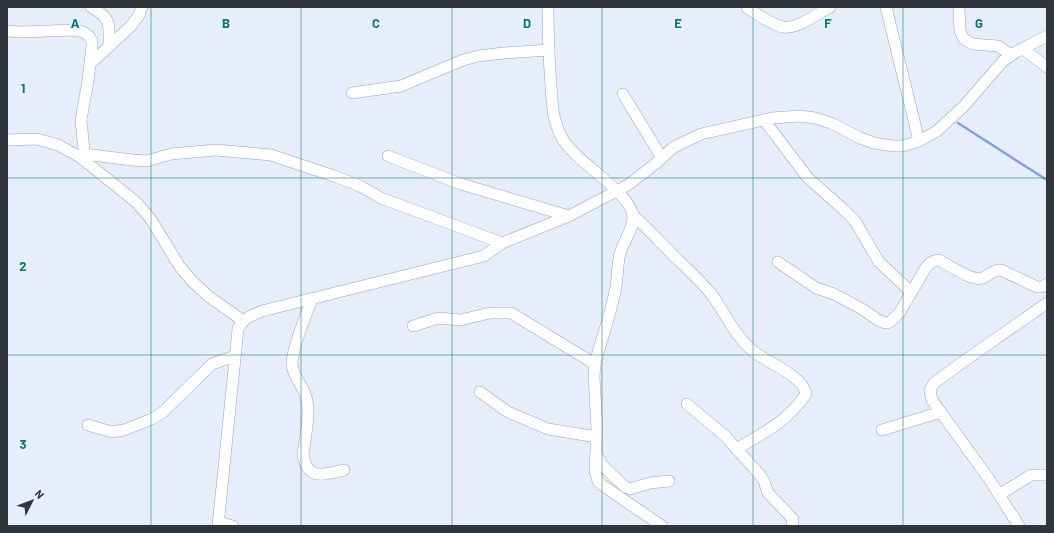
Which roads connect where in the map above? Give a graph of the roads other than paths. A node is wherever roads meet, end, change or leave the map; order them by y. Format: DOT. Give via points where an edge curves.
graph roads {
  1 [pos="91,7"];
  2 [pos="141,7"];
  3 [pos="548,7"];
  4 [pos="830,7"];
  5 [pos="886,7"];
  6 [pos="959,7"];
  7 [pos="747,8"];
  8 [pos="7,31"];
  9 [pos="1047,36"];
  10 [pos="109,45"];
  11 [pos="1022,49"];
  12 [pos="548,50"];
  13 [pos="1012,55"];
  14 [pos="90,64"];
  15 [pos="1047,67"];
  16 [pos="352,93"];
  17 [pos="624,94"];
  18 [pos="764,120"];
  19 [pos="7,140"];
  20 [pos="919,141"];
  21 [pos="388,156"];
  22 [pos="85,158"];
  23 [pos="662,158"];
  24 [pos="617,191"];
  25 [pos="633,215"];
  26 [pos="569,216"];
  27 [pos="502,243"];
  28 [pos="778,262"];
  29 [pos="1047,284"];
  30 [pos="911,292"];
  31 [pos="312,299"];
  32 [pos="1047,303"];
  33 [pos="242,320"];
  34 [pos="413,326"];
  35 [pos="235,356"];
  36 [pos="595,364"];
  37 [pos="480,392"];
  38 [pos="687,404"];
  39 [pos="941,412"];
  40 [pos="88,425"];
  41 [pos="882,430"];
  42 [pos="597,437"];
  43 [pos="736,448"];
  44 [pos="596,452"];
  45 [pos="344,470"];
  46 [pos="1047,475"];
  47 [pos="668,481"];
  48 [pos="999,495"];
  49 [pos="218,524"];
  50 [pos="233,526"];
  51 [pos="662,526"];
  52 [pos="792,526"];
  53 [pos="1019,526"];
  1 -- 10 [label="street" via="108,20"];
  2 -- 10 [label="street" via="131,26"];
  3 -- 12 [label="street"];
  4 -- 7 [label="street" via="789,27 779,26"];
  5 -- 20 [label="street"];
  6 -- 13 [label="street" via="960,31 964,39 972,44 998,46"];
  8 -- 14 [label="street" via="83,32 92,40"];
  9 -- 11 [label="street"];
  10 -- 14 [label="street"];
  11 -- 13 [label="street"];
  11 -- 15 [label="street"];
  12 -- 16 [label="street" via="478,56 401,86"];
  12 -- 24 [label="street" via="553,116 562,140"];
  13 -- 20 [label="street" via="1003,61 959,111 937,131"];
  14 -- 22 [label="street" via="80,120"];
  17 -- 23 [label="street"];
  18 -- 20 [label="street" via="800,116 815,118 874,143 904,146"];
  18 -- 23 [label="street" via="701,134 674,147"];
  18 -- 30 [label="street" via="808,178 855,221 879,262"];
  19 -- 22 [label="street" via="37,139 58,144"];
  21 -- 26 [label="street" via="460,184"];
  22 -- 27 [label="street" via="147,161 171,154 216,150 271,155 334,176 381,198"];
  22 -- 33 [label="street" via="141,207 192,281"];
  23 -- 24 [label="street" via="628,186"];
  24 -- 25 [label="street"];
  24 -- 26 [label="street"];
  25 -- 36 [label="street" via="620,254 616,290"];
  25 -- 43 [label="street" via="697,276 752,351 798,380 805,388 806,394 794,411 765,433"];
  26 -- 27 [label="street"];
  27 -- 31 [label="street" via="484,256"];
  28 -- 30 [label="street" via="816,288 834,294 885,323 895,318"];
  29 -- 30 [label="street" via="1037,287 997,269 984,278 974,278 939,260 930,263"];
  31 -- 33 [label="street" via="262,311"];
  31 -- 45 [label="street" via="292,365 294,375 307,397 304,460 312,472 318,475"];
  32 -- 39 [label="street" via="931,386 930,394"];
  33 -- 35 [label="street" via="238,329"];
  34 -- 36 [label="street" via="439,318 460,320 490,313 511,313"];
  35 -- 40 [label="street" via="212,364 163,412 152,419 112,432"];
  35 -- 49 [label="street"];
  36 -- 42 [label="street"];
  37 -- 42 [label="street" via="508,412 548,429"];
  38 -- 43 [label="street"];
  39 -- 41 [label="street"];
  39 -- 48 [label="street"];
  42 -- 44 [label="street"];
  43 -- 52 [label="street" via="760,475 768,493 793,519"];
  44 -- 47 [label="street" via="602,465 625,488"];
  44 -- 51 [label="street" via="595,471 602,485"];
  46 -- 48 [label="street" via="1031,474"];
  48 -- 53 [label="street"];
  49 -- 50 [label="street"];
}
